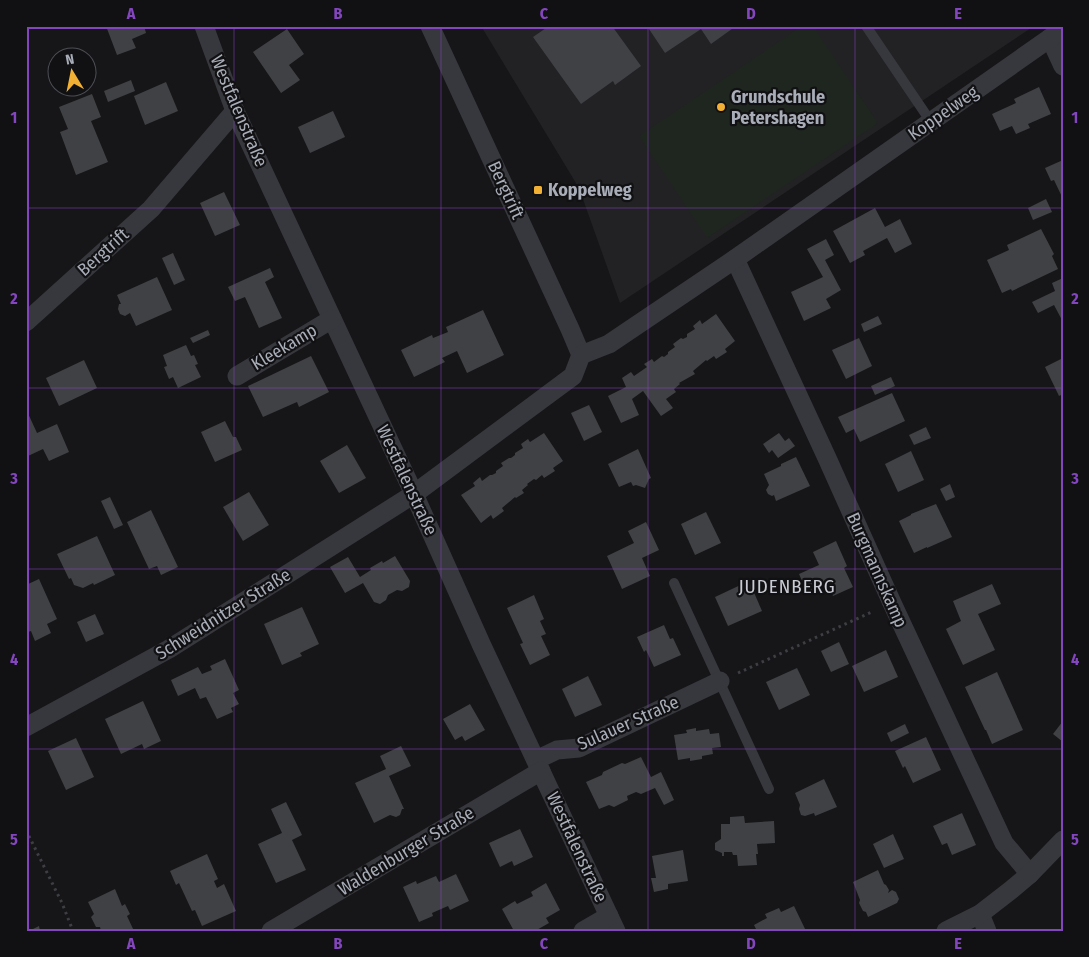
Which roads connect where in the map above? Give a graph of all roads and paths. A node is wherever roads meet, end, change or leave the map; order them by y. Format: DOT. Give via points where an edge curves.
graph roads {
  1 [pos="204,26"];
  2 [pos="430,26"];
  3 [pos="866,26"];
  4 [pos="1056,33"];
  5 [pos="1063,66"];
  6 [pos="235,111"];
  7 [pos="930,122"];
  8 [pos="735,259"];
  9 [pos="332,319"];
  10 [pos="26,322"];
  11 [pos="580,354"];
  12 [pos="237,376"];
  13 [pos="414,494"];
  14 [pos="674,583"];
  15 [pos="892,603"];
  16 [pos="720,681"];
  17 [pos="26,727"];
  18 [pos="538,766"];
  19 [pos="770,789"];
  20 [pos="26,830"];
  21 [pos="1063,840"];
  22 [pos="1030,874"];
  23 [pos="983,922"];
  24 [pos="612,923"];
  25 [pos="73,931"];
  26 [pos="271,931"];
  27 [pos="583,931"];
  28 [pos="946,931"];
  1 -- 6 [label="street, Westfalenstraße"];
  2 -- 11 [label="street, Bergtrift"];
  3 -- 7 [label="lane"];
  4 -- 5 [label="street"];
  4 -- 7 [label="street, Koppelweg"];
  6 -- 9 [label="street, Westfalenstraße"];
  6 -- 10 [label="street, Bergtrift" via="151,209"];
  7 -- 8 [label="street, Koppelweg"];
  8 -- 11 [label="street, Koppelweg" via="609,344"];
  8 -- 15 [label="street, Burgmannskamp"];
  9 -- 12 [label="street, Kleekamp"];
  9 -- 13 [label="street, Westfalenstraße"];
  11 -- 13 [label="street" via="573,376"];
  13 -- 17 [label="street, Schweidnitzer Straße" via="169,649"];
  13 -- 18 [label="street, Westfalenstraße"];
  14 -- 16 [label="lane"];
  15 -- 16 [label="path"];
  15 -- 22 [label="street, Burgmannskamp" via="1004,843"];
  16 -- 18 [label="street, Sulauer Straße" via="579,748 557,750"];
  16 -- 19 [label="lane"];
  18 -- 24 [label="street, Westfalenstraße"];
  18 -- 26 [label="street, Waldenburger Straße"];
  20 -- 25 [label="path"];
  21 -- 22 [label="street"];
  22 -- 23 [label="street"];
  23 -- 28 [label="street"];
  24 -- 27 [label="street"];
}
